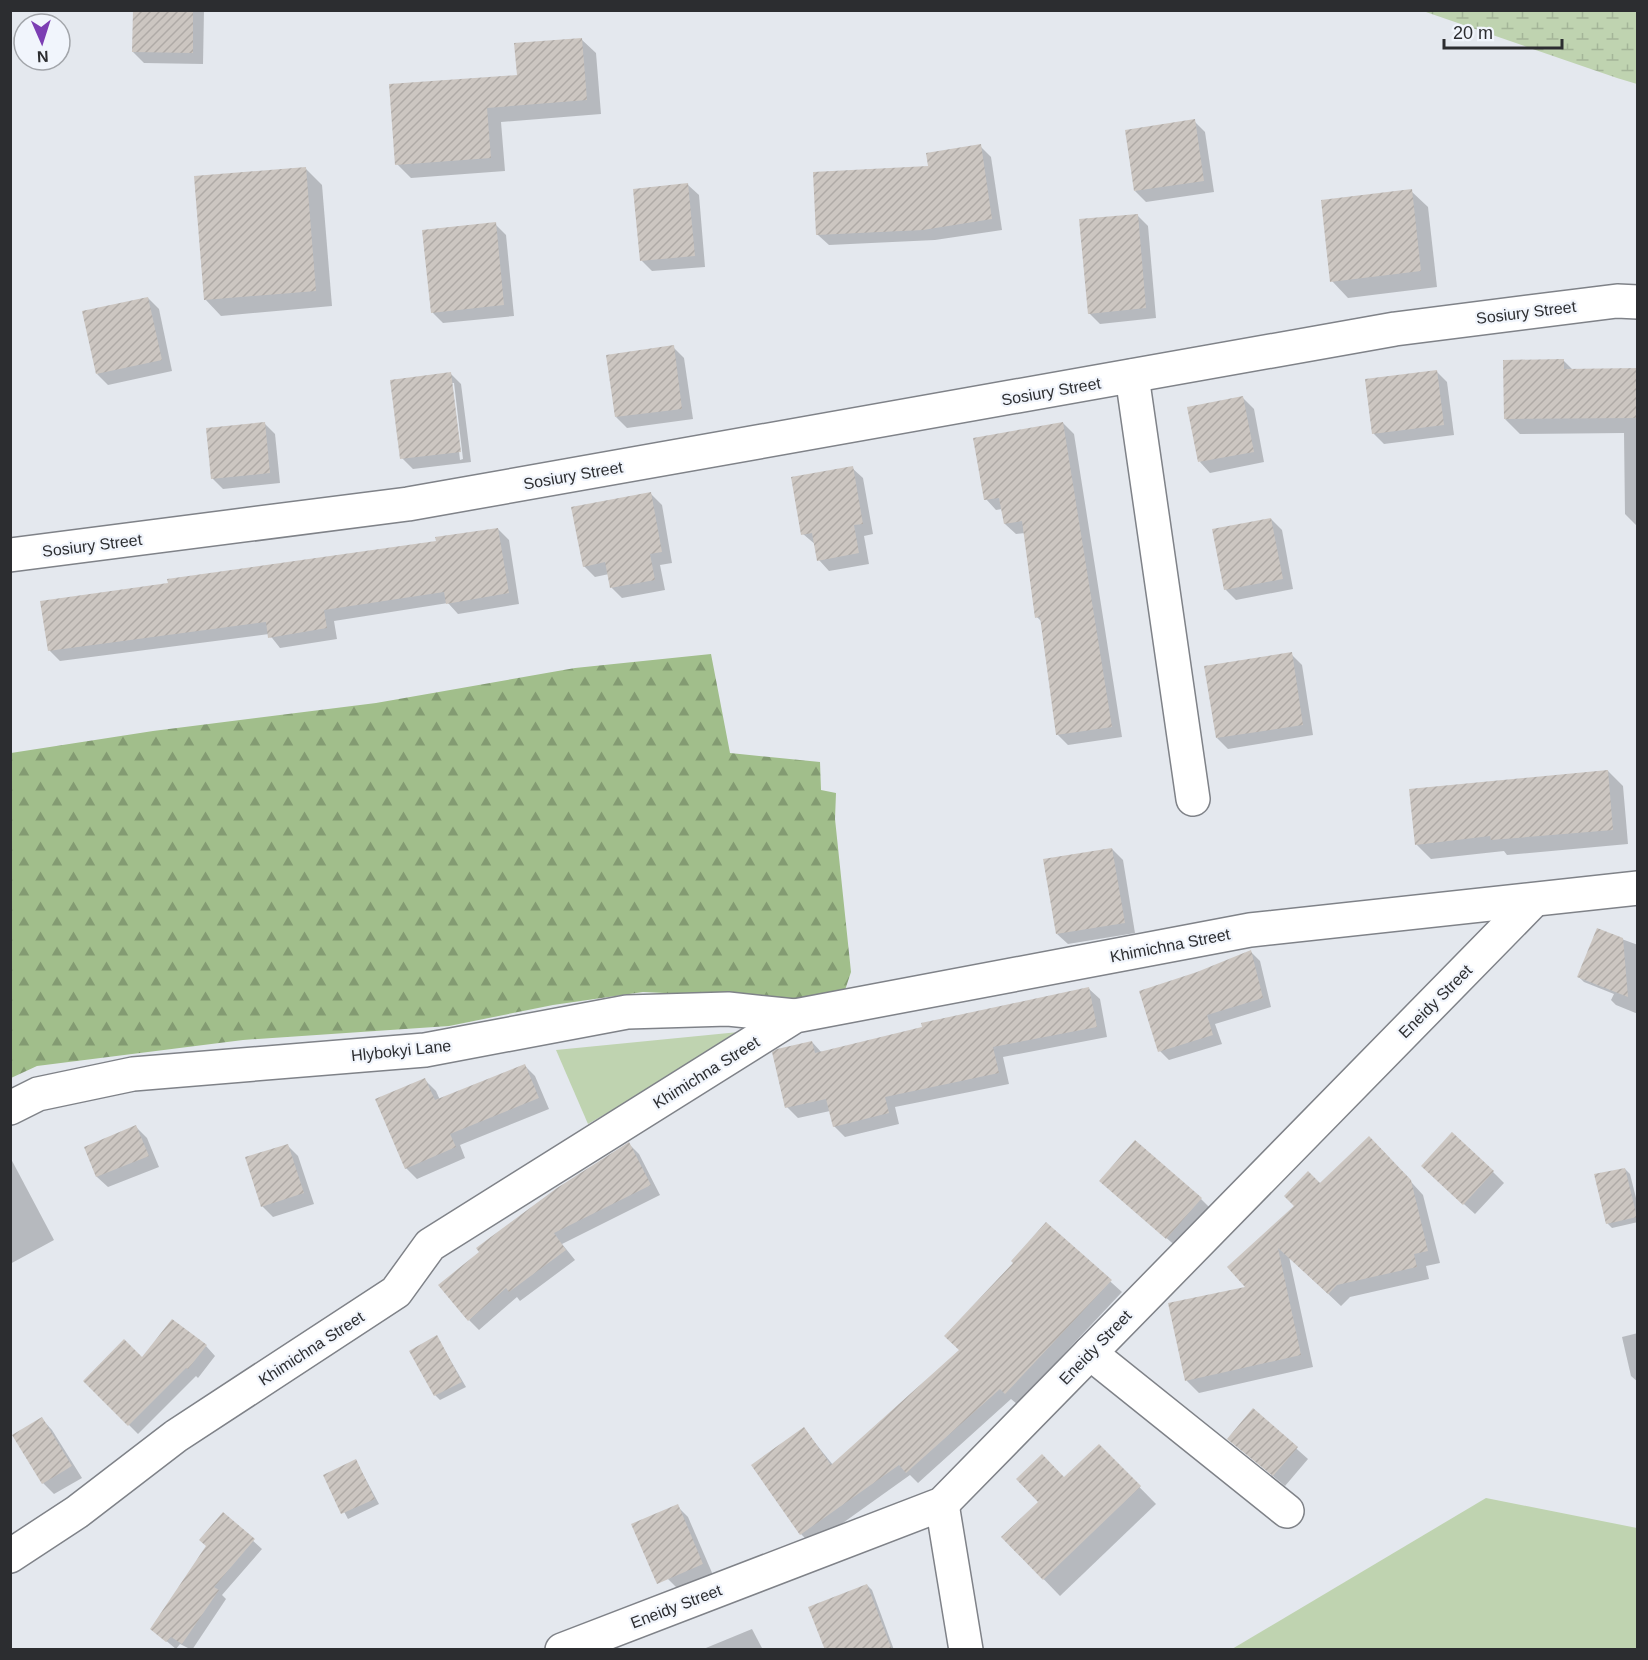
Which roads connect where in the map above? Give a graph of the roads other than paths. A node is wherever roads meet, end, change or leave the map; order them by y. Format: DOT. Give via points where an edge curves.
graph roads {
  1 [pos="1638,302"];
  2 [pos="1132,376"];
  3 [pos="10,555"];
  4 [pos="1192,799"];
  5 [pos="1638,888"];
  6 [pos="1533,901"];
  7 [pos="795,1016"];
  8 [pos="10,1108"];
  9 [pos="1090,1353"];
  10 [pos="942,1504"];
  11 [pos="1287,1511"];
  12 [pos="10,1556"];
  13 [pos="562,1650"];
  14 [pos="966,1650"];
  1 -- 2 [label="street, Sosiury Street" via="1617,301 1395,329"];
  2 -- 3 [label="street, Sosiury Street" via="408,504"];
  2 -- 4 [label="street"];
  5 -- 6 [label="street"];
  6 -- 7 [label="street, Khimichna Street" via="1250,930"];
  6 -- 9 [label="street, Eneidy Street"];
  7 -- 8 [label="street, Hlybokyi Lane" via="728,1009 627,1012 425,1050 133,1074 38,1094"];
  7 -- 12 [label="street, Khimichna Street" via="430,1245 396,1292 176,1436 76,1512"];
  9 -- 10 [label="street, Eneidy Street"];
  9 -- 11 [label="street"];
  10 -- 13 [label="street, Eneidy Street"];
  10 -- 14 [label="street"];
}
